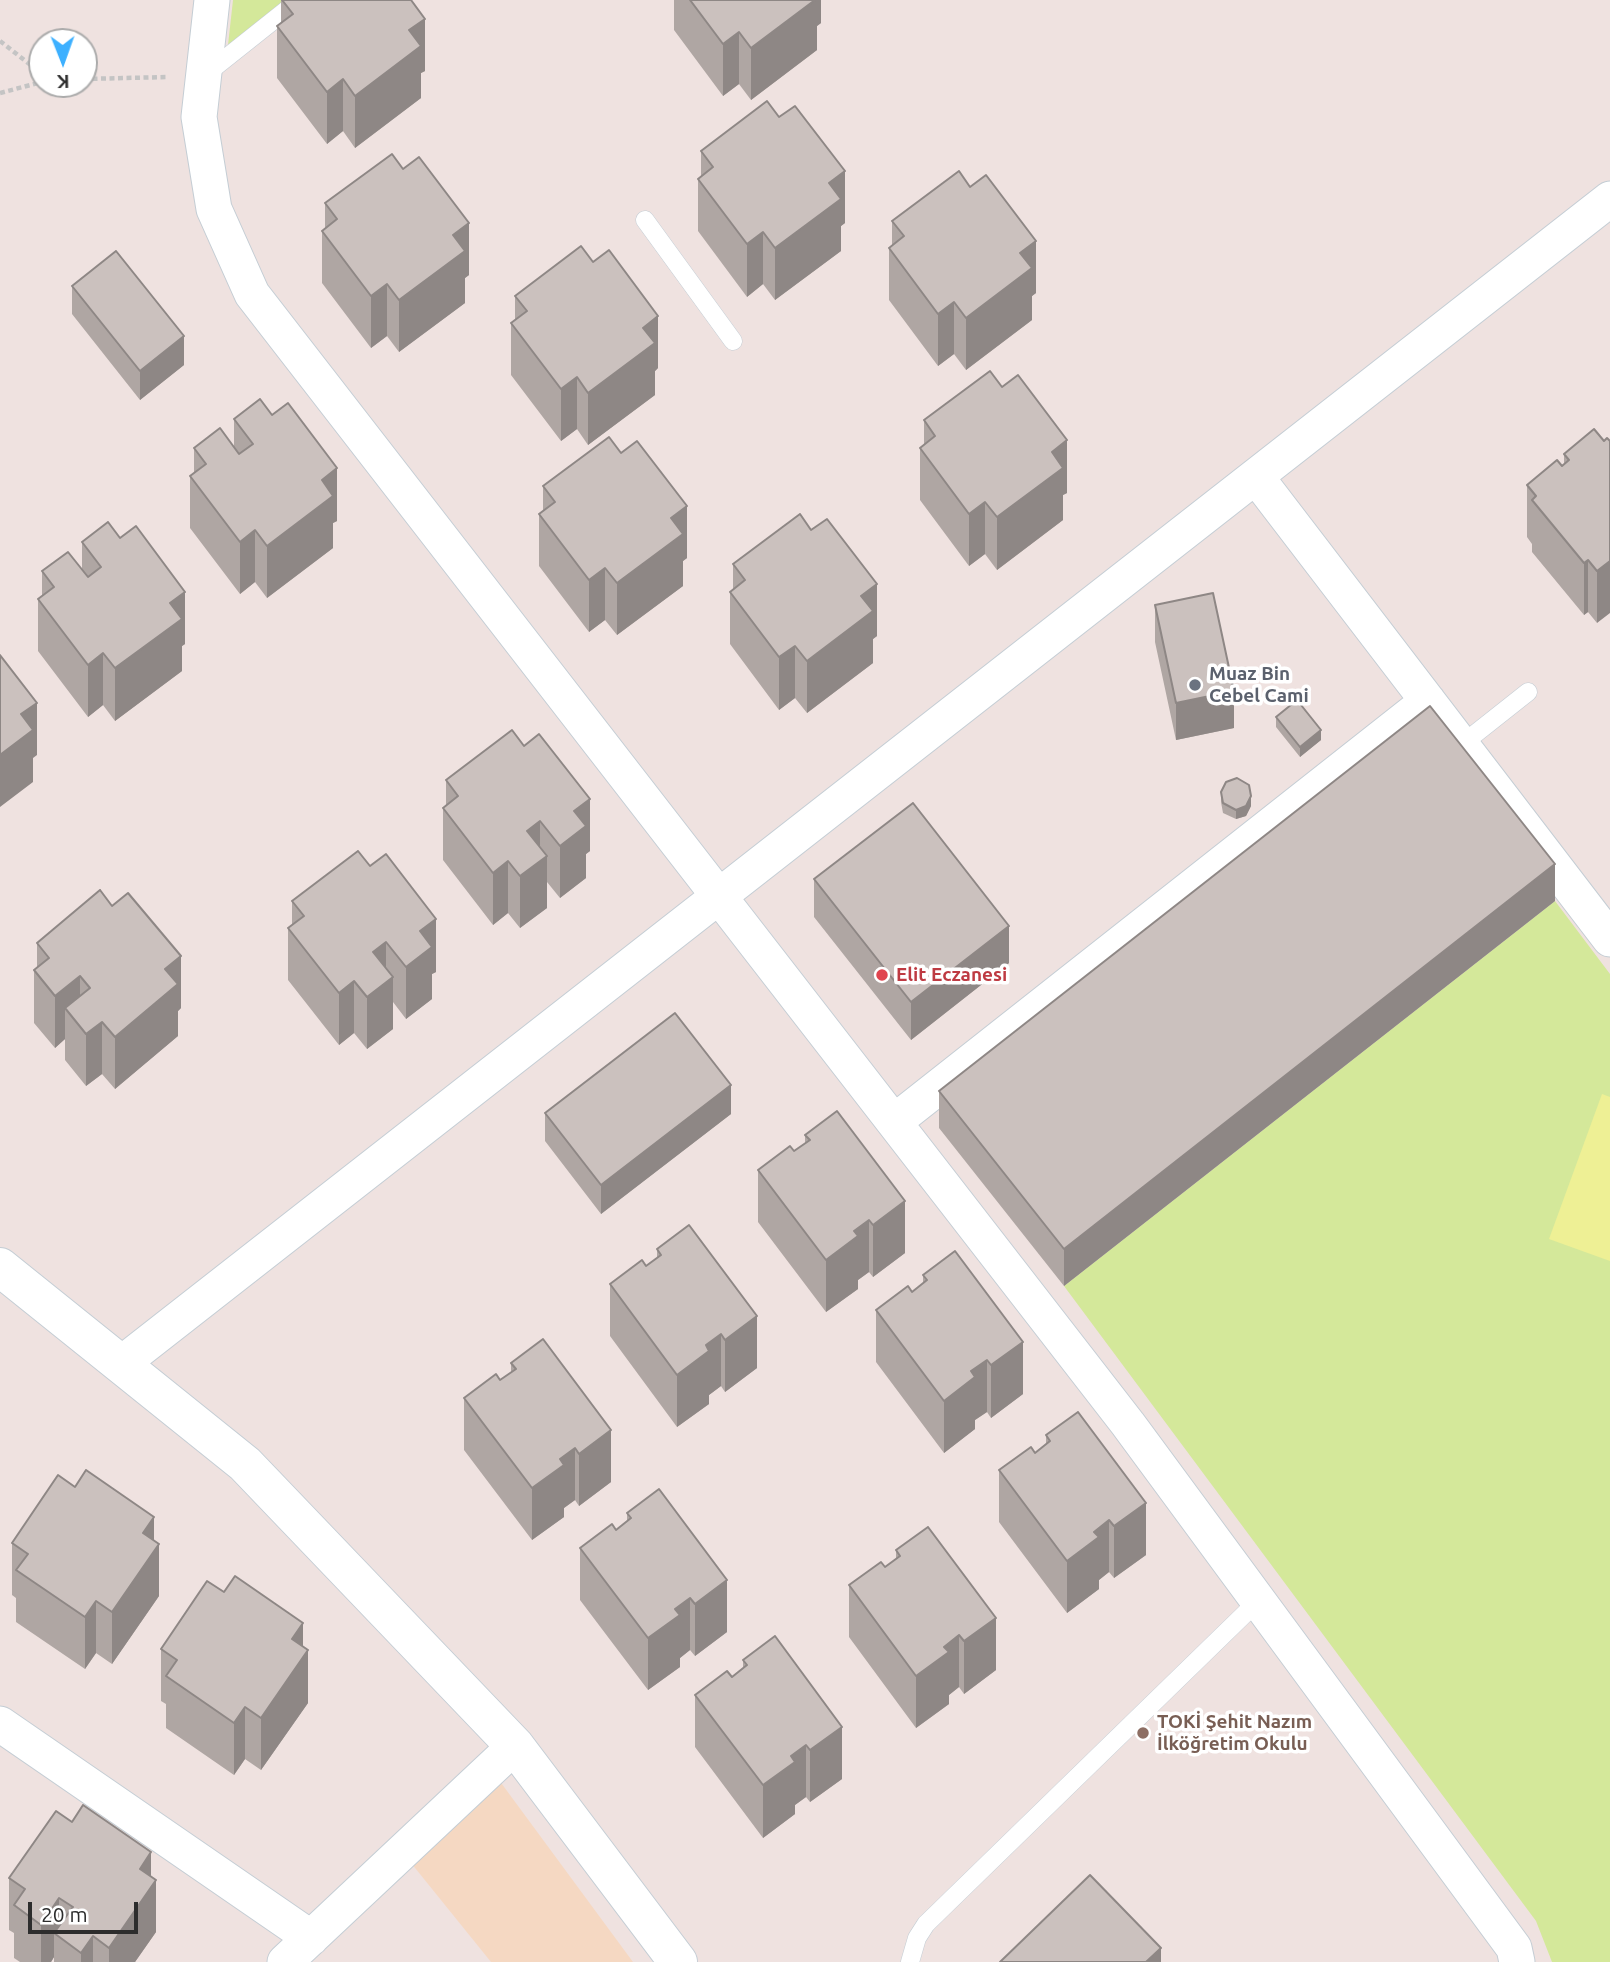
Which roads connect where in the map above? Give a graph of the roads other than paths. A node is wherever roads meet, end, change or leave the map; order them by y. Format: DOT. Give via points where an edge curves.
graph roads {
  1 [pos="212,0"];
  2 [pos="299,0"];
  3 [pos="204,76"];
  4 [pos="1610,199"];
  5 [pos="645,220"];
  6 [pos="733,341"];
  7 [pos="1257,478"];
  8 [pos="1528,692"];
  9 [pos="1427,701"];
  10 [pos="1461,745"];
  11 [pos="720,897"];
  12 [pos="1610,939"];
  13 [pos="894,1122"];
  14 [pos="0,1266"];
  15 [pos="121,1364"];
  16 [pos="1258,1601"];
  17 [pos="0,1724"];
  18 [pos="515,1746"];
  19 [pos="311,1938"];
  20 [pos="285,1962"];
  21 [pos="678,1962"];
  22 [pos="910,1962"];
  23 [pos="1517,1962"];
  1 -- 3 [label="street"];
  2 -- 3 [label="lane"];
  3 -- 11 [label="street" via="199,117 214,209 253,294"];
  4 -- 7 [label="street"];
  5 -- 6 [label="lane"];
  7 -- 9 [label="street"];
  7 -- 11 [label="street"];
  8 -- 10 [label="lane"];
  9 -- 10 [label="street"];
  9 -- 13 [label="street"];
  10 -- 12 [label="street"];
  11 -- 13 [label="street"];
  11 -- 15 [label="street"];
  13 -- 16 [label="street" via="1128,1424"];
  14 -- 15 [label="street"];
  15 -- 18 [label="street" via="245,1464"];
  16 -- 22 [label="lane" via="926,1924"];
  16 -- 23 [label="street" via="1514,1948"];
  17 -- 19 [label="street"];
  18 -- 19 [label="street"];
  18 -- 21 [label="street"];
  19 -- 20 [label="street"];
}
